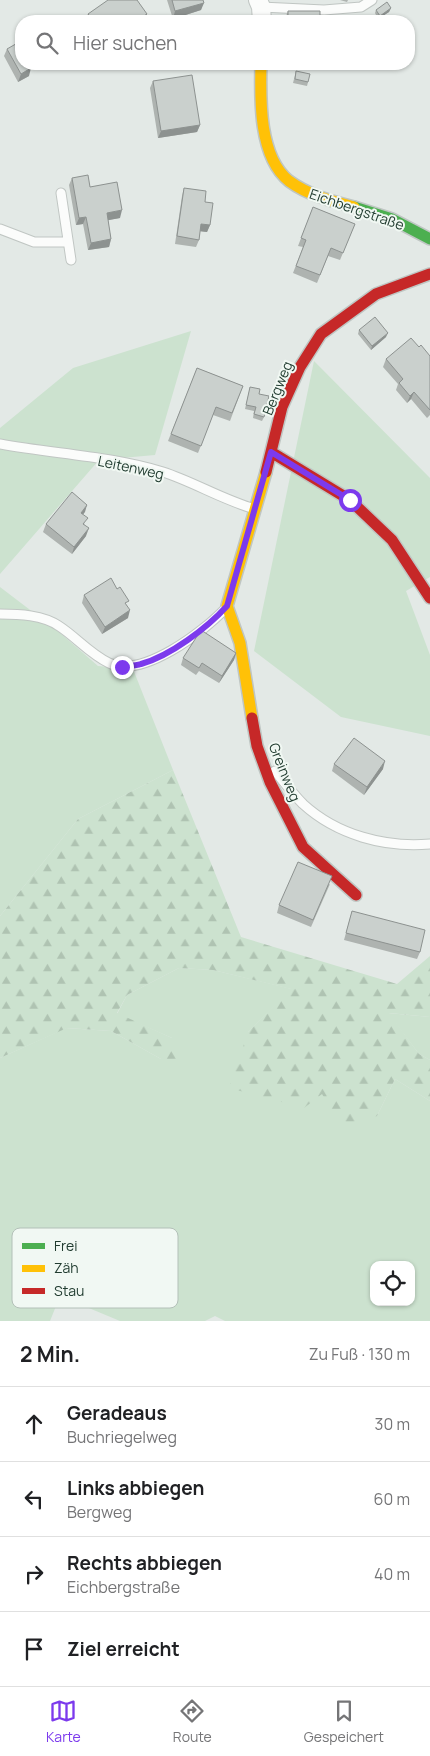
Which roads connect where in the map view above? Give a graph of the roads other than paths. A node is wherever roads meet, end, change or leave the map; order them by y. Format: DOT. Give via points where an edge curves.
graph roads {
  1 [pos="372,0"];
  2 [pos="260,9"];
  3 [pos="261,70"];
  4 [pos="61,193"];
  5 [pos="0,229"];
  6 [pos="430,240"];
  7 [pos="68,242"];
  8 [pos="72,260"];
  9 [pos="430,274"];
  10 [pos="0,444"];
  11 [pos="271,452"];
  12 [pos="256,509"];
  13 [pos="430,598"];
  14 [pos="227,606"];
  15 [pos="0,614"];
  16 [pos="259,752"];
  17 [pos="430,844"];
  18 [pos="356,895"];
  1 -- 2 [label="lane" via="360,8"];
  3 -- 6 [label="street, Eichbergstraße" via="265,132 270,155 278,170 306,192 405,224"];
  4 -- 7 [label="lane"];
  5 -- 7 [label="lane" via="34,242"];
  7 -- 8 [label="lane"];
  9 -- 11 [label="street, Bergweg" via="376,294 321,334 300,367 282,407"];
  10 -- 12 [label="lane, Leitenweg" via="164,472"];
  11 -- 12 [label="street, Bergweg"];
  11 -- 13 [label="street" via="350,500 392,540"];
  12 -- 14 [label="street, Bergweg"];
  14 -- 15 [label="lane" via="214,621 186,641 142,664 122,667 108,663 59,626 40,618"];
  14 -- 16 [label="street, Greinweg" via="240,642"];
  16 -- 17 [label="lane" via="302,803 344,831 396,844"];
  16 -- 18 [label="street, Greinweg" via="270,782 303,847"];
}
